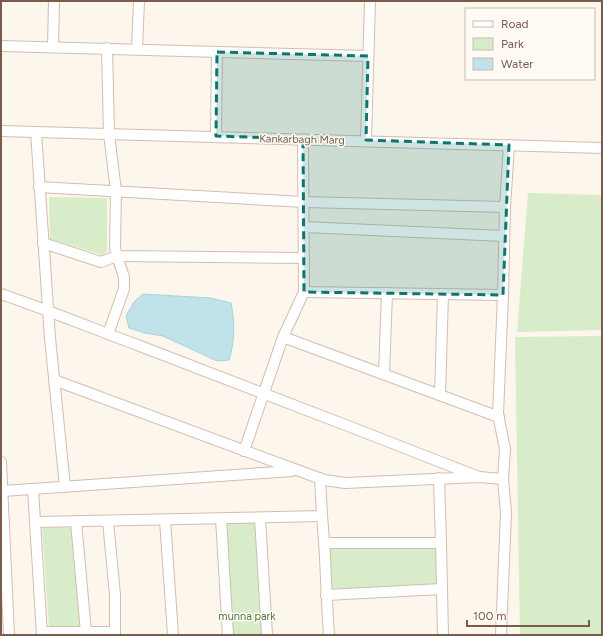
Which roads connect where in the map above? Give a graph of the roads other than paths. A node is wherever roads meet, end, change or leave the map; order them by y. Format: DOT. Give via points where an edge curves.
graph roads {
  1 [pos="54,1"];
  2 [pos="139,1"];
  3 [pos="370,1"];
  4 [pos="1,46"];
  5 [pos="53,47"];
  6 [pos="107,48"];
  7 [pos="137,49"];
  8 [pos="217,52"];
  9 [pos="368,56"];
  10 [pos="1,131"];
  11 [pos="36,132"];
  12 [pos="109,134"];
  13 [pos="216,136"];
  14 [pos="303,139"];
  15 [pos="366,140"];
  16 [pos="509,145"];
  17 [pos="602,148"];
  18 [pos="39,187"];
  19 [pos="116,191"];
  20 [pos="304,202"];
  21 [pos="504,207"];
  22 [pos="304,227"];
  23 [pos="504,236"];
  24 [pos="43,242"];
  25 [pos="117,256"];
  26 [pos="304,258"];
  27 [pos="304,292"];
  28 [pos="387,293"];
  29 [pos="1,294"];
  30 [pos="443,294"];
  31 [pos="503,295"];
  32 [pos="48,310"];
  33 [pos="108,334"];
  34 [pos="283,337"];
  35 [pos="384,374"];
  36 [pos="54,380"];
  37 [pos="263,393"];
  38 [pos="440,395"];
  39 [pos="499,417"];
  40 [pos="244,451"];
  41 [pos="1,462"];
  42 [pos="1,470"];
  43 [pos="296,470"];
  44 [pos="480,477"];
  45 [pos="320,478"];
  46 [pos="440,478"];
  47 [pos="503,479"];
  48 [pos="65,487"];
  49 [pos="34,489"];
  50 [pos="3,491"];
  51 [pos="322,516"];
  52 [pos="260,518"];
  53 [pos="221,519"];
  54 [pos="165,520"];
  55 [pos="108,521"];
  56 [pos="36,522"];
  57 [pos="76,522"];
  58 [pos="325,543"];
  59 [pos="441,543"];
  60 [pos="442,589"];
  61 [pos="326,595"];
  62 [pos="4,603"];
  63 [pos="86,632"];
  64 [pos="115,633"];
  65 [pos="42,634"];
  66 [pos="9,635"];
  67 [pos="173,635"];
  68 [pos="228,635"];
  69 [pos="267,635"];
  70 [pos="329,635"];
  71 [pos="443,635"];
  72 [pos="501,635"];
  1 -- 5 [label="street"];
  2 -- 7 [label="street"];
  3 -- 9 [label="street"];
  4 -- 5 [label="street"];
  5 -- 6 [label="street"];
  6 -- 7 [label="street"];
  6 -- 12 [label="street"];
  7 -- 8 [label="street"];
  8 -- 9 [label="street"];
  8 -- 13 [label="street"];
  9 -- 15 [label="street"];
  10 -- 11 [label="street, Kankarbagh Marg"];
  11 -- 12 [label="street, Kankarbagh Marg"];
  11 -- 18 [label="street"];
  12 -- 13 [label="street, Kankarbagh Marg"];
  12 -- 19 [label="street"];
  13 -- 14 [label="street, Kankarbagh Marg"];
  14 -- 15 [label="street, Kankarbagh Marg"];
  14 -- 20 [label="street"];
  15 -- 16 [label="street, Kankarbagh Marg"];
  16 -- 17 [label="street, Kankarbagh Marg"];
  16 -- 21 [label="street"];
  18 -- 19 [label="street"];
  18 -- 24 [label="street"];
  19 -- 20 [label="street"];
  19 -- 25 [label="street" via="114,248"];
  20 -- 21 [label="street"];
  20 -- 22 [label="street"];
  21 -- 23 [label="street"];
  22 -- 23 [label="street"];
  22 -- 26 [label="street"];
  23 -- 31 [label="street"];
  24 -- 25 [label="street" via="101,262"];
  24 -- 32 [label="street"];
  25 -- 26 [label="street"];
  25 -- 33 [label="street" via="124,277 124,289"];
  26 -- 27 [label="street"];
  27 -- 28 [label="street"];
  27 -- 34 [label="street"];
  28 -- 30 [label="street"];
  28 -- 35 [label="street"];
  29 -- 32 [label="street"];
  30 -- 31 [label="street"];
  30 -- 38 [label="street"];
  31 -- 39 [label="street"];
  32 -- 33 [label="street"];
  32 -- 36 [label="street"];
  33 -- 37 [label="street"];
  34 -- 35 [label="street"];
  34 -- 37 [label="street"];
  35 -- 38 [label="street"];
  36 -- 40 [label="street"];
  36 -- 48 [label="street"];
  37 -- 40 [label="street"];
  37 -- 44 [label="street"];
  38 -- 39 [label="street"];
  39 -- 47 [label="street" via="504,449"];
  40 -- 43 [label="street"];
  41 -- 42 [label="street"];
  42 -- 50 [label="street"];
  43 -- 45 [label="street"];
  43 -- 48 [label="street"];
  44 -- 46 [label="street"];
  44 -- 47 [label="street"];
  45 -- 46 [label="street" via="345,483"];
  45 -- 51 [label="street"];
  46 -- 59 [label="street"];
  47 -- 72 [label="street" via="506,512"];
  48 -- 49 [label="street"];
  49 -- 50 [label="street"];
  49 -- 56 [label="street"];
  50 -- 62 [label="street"];
  51 -- 52 [label="street"];
  51 -- 58 [label="street"];
  52 -- 53 [label="street"];
  52 -- 69 [label="street"];
  53 -- 54 [label="street"];
  53 -- 68 [label="street"];
  54 -- 55 [label="street"];
  54 -- 67 [label="street"];
  55 -- 57 [label="street"];
  55 -- 64 [label="street" via="115,595"];
  56 -- 57 [label="street"];
  56 -- 65 [label="street"];
  57 -- 63 [label="street"];
  58 -- 59 [label="street"];
  58 -- 61 [label="street"];
  59 -- 60 [label="street"];
  60 -- 61 [label="street"];
  60 -- 71 [label="street"];
  61 -- 70 [label="street"];
  62 -- 66 [label="street"];
  63 -- 64 [label="street"];
  63 -- 65 [label="street"];
}
